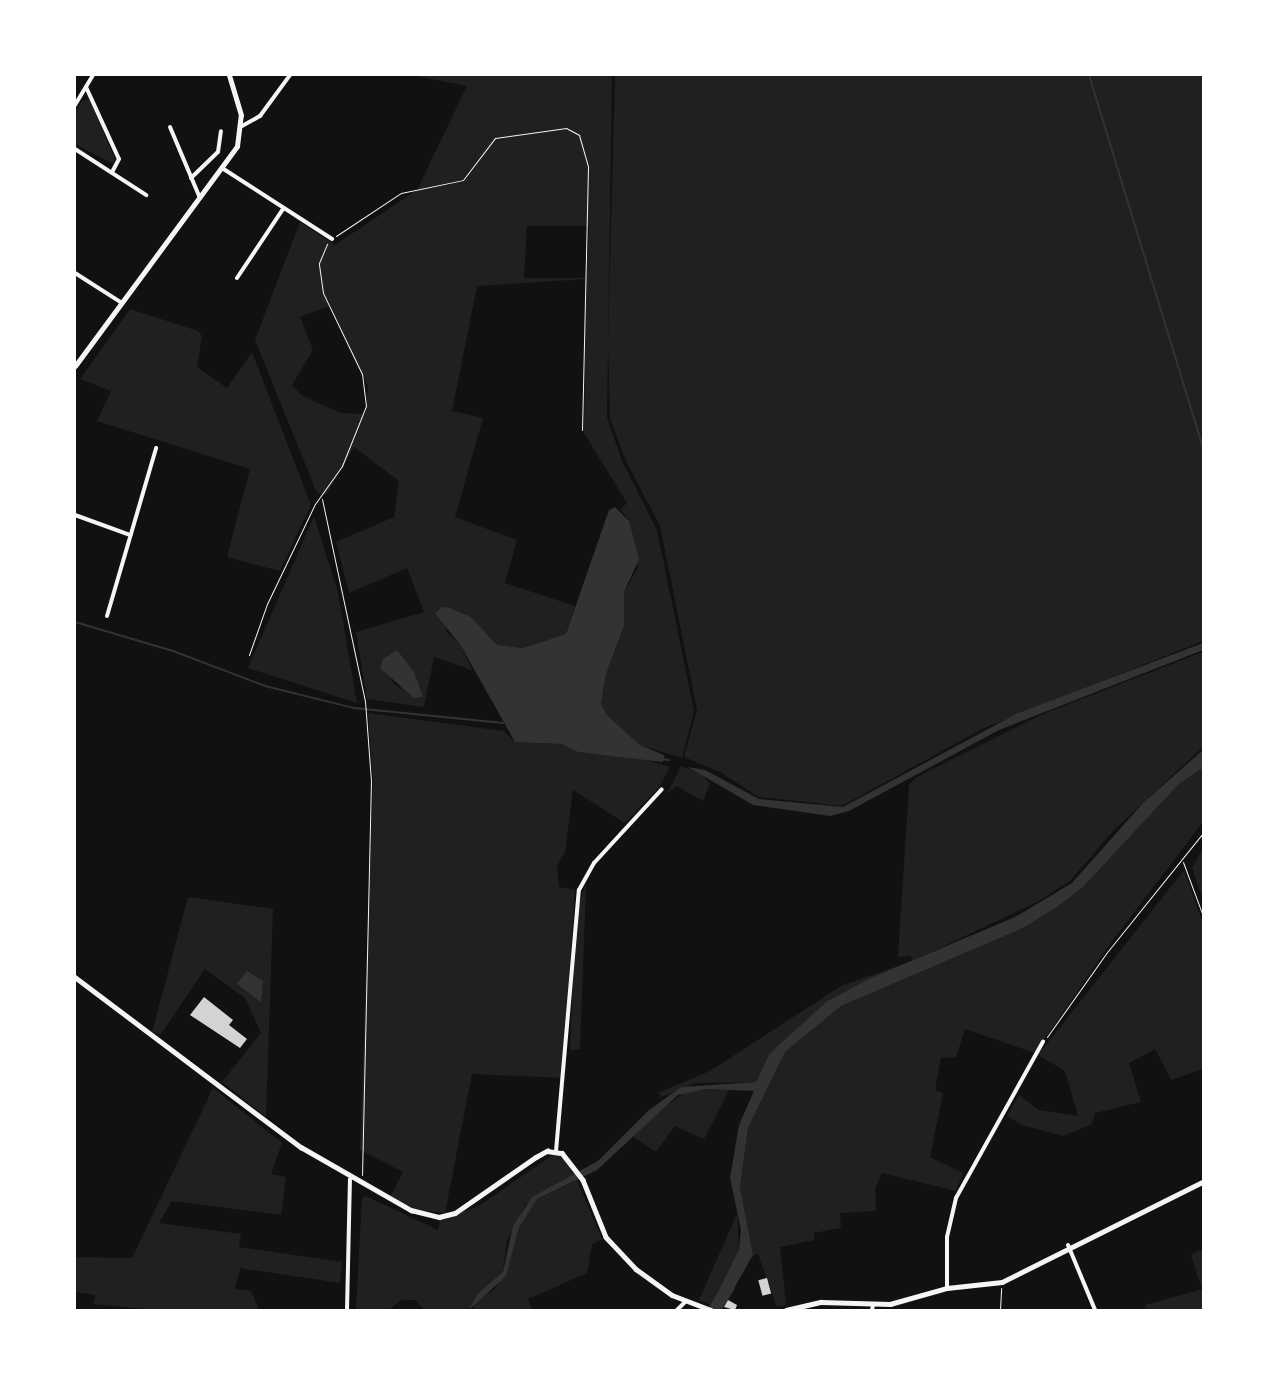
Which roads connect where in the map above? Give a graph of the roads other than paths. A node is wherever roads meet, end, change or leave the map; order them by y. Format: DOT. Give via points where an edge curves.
graph roads {
  1 [pos="94,75"];
  2 [pos="229,75"];
  3 [pos="290,75"];
  4 [pos="86,88"];
  5 [pos="75,105"];
  6 [pos="242,126"];
  7 [pos="170,127"];
  8 [pos="221,130"];
  9 [pos="75,149"];
  10 [pos="222,168"];
  11 [pos="112,172"];
  12 [pos="191,178"];
  13 [pos="146,194"];
  14 [pos="200,198"];
  15 [pos="283,209"];
  16 [pos="332,239"];
  17 [pos="75,273"];
  18 [pos="237,278"];
  19 [pos="122,303"];
  20 [pos="75,366"];
  21 [pos="156,448"];
  22 [pos="75,516"];
  23 [pos="130,535"];
  24 [pos="107,616"];
  25 [pos="662,789"];
  26 [pos="75,977"];
  27 [pos="1043,1042"];
  28 [pos="556,1151"];
  29 [pos="350,1179"];
  30 [pos="1203,1182"];
  31 [pos="1068,1245"];
  32 [pos="947,1288"];
  33 [pos="686,1300"];
  34 [pos="872,1307"];
  35 [pos="709,1309"];
  36 [pos="347,1310"];
  37 [pos="677,1310"];
  38 [pos="786,1310"];
  39 [pos="1095,1310"];
  1 -- 4 [label="street"];
  2 -- 6 [label="main road"];
  3 -- 6 [label="street" via="260,116"];
  4 -- 5 [label="street"];
  4 -- 11 [label="street" via="119,158"];
  6 -- 10 [label="main road" via="237,146"];
  7 -- 12 [label="street"];
  8 -- 12 [label="street" via="218,152"];
  9 -- 11 [label="street"];
  10 -- 14 [label="main road"];
  10 -- 15 [label="street"];
  11 -- 13 [label="street"];
  12 -- 14 [label="street"];
  14 -- 19 [label="main road"];
  15 -- 16 [label="street"];
  15 -- 18 [label="street"];
  17 -- 19 [label="street"];
  19 -- 20 [label="main road"];
  21 -- 23 [label="street"];
  22 -- 23 [label="street"];
  23 -- 24 [label="street"];
  25 -- 28 [label="street" via="594,863 579,890"];
  26 -- 29 [label="street" via="293,1142"];
  27 -- 32 [label="street" via="956,1198 947,1237"];
  28 -- 29 [label="street" via="536,1157 469,1207 446,1216 426,1215"];
  28 -- 33 [label="street" via="583,1180 606,1238 636,1269"];
  29 -- 36 [label="street"];
  30 -- 31 [label="street"];
  31 -- 32 [label="street" via="1002,1282"];
  31 -- 39 [label="street"];
  32 -- 34 [label="street"];
  33 -- 35 [label="street"];
  33 -- 37 [label="street"];
  34 -- 38 [label="street" via="821,1302"];
}
